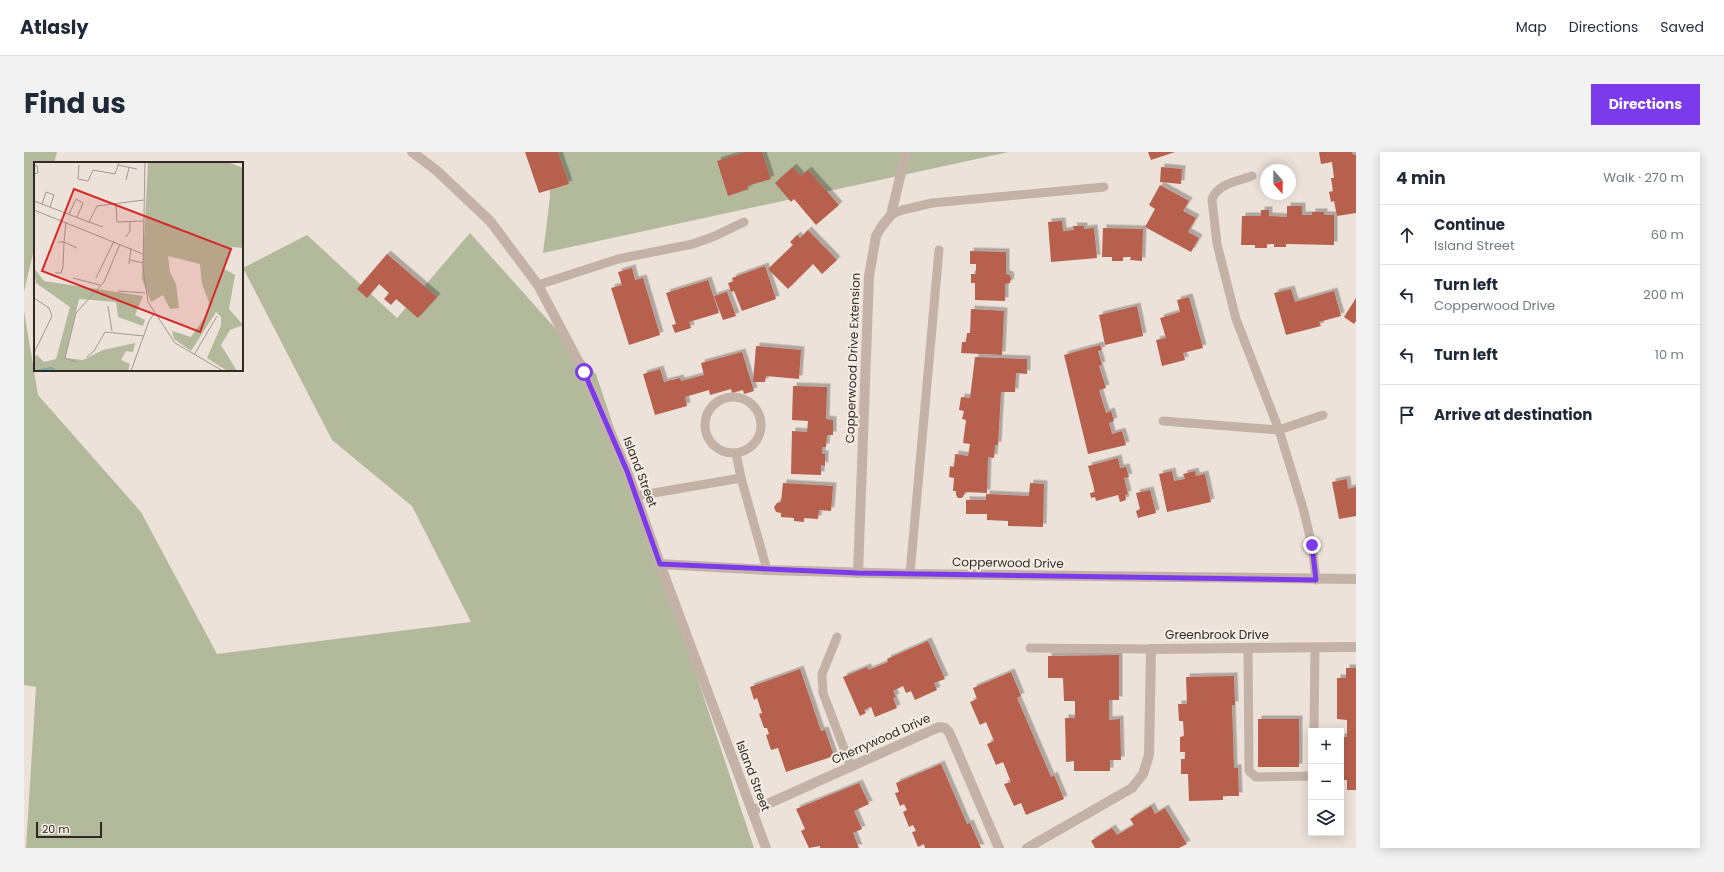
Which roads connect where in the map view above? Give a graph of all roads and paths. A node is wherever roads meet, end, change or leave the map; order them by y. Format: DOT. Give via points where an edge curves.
graph roads {
  1 [pos="412,152"];
  2 [pos="906,152"];
  3 [pos="1252,176"];
  4 [pos="1104,187"];
  5 [pos="891,215"];
  6 [pos="744,222"];
  7 [pos="939,250"];
  8 [pos="538,285"];
  9 [pos="1323,415"];
  10 [pos="1163,421"];
  11 [pos="1279,430"];
  12 [pos="736,453"];
  13 [pos="741,478"];
  14 [pos="636,496"];
  15 [pos="660,564"];
  16 [pos="767,570"];
  17 [pos="858,573"];
  18 [pos="910,574"];
  19 [pos="1356,579"];
  20 [pos="1316,580"];
  21 [pos="837,637"];
  22 [pos="1315,647"];
  23 [pos="1356,647"];
  24 [pos="1030,648"];
  25 [pos="1248,648"];
  26 [pos="1151,649"];
  27 [pos="1314,728"];
  28 [pos="851,767"];
  29 [pos="1308,776"];
  30 [pos="752,811"];
  31 [pos="766,848"];
  32 [pos="999,848"];
  33 [pos="1027,848"];
  1 -- 8 [label="street, Island Street" via="436,170 490,221"];
  2 -- 5 [label="street, Copperwood Drive Extension"];
  3 -- 11 [label="lane" via="1220,188 1213,194 1212,200 1216,237 1236,318"];
  4 -- 5 [label="lane" via="932,203"];
  5 -- 17 [label="street, Copperwood Drive Extension" via="876,236 869,276"];
  6 -- 8 [label="lane" via="693,244 618,259"];
  7 -- 18 [label="lane"];
  8 -- 14 [label="street, Island Street" via="584,372"];
  9 -- 11 [label="lane"];
  10 -- 11 [label="lane"];
  11 -- 20 [label="lane" via="1304,508"];
  12 -- 12 [label="lane" via="744,451 758,440 762,423 760,414 752,404 741,397 731,396 713,405 706,418 706,432 717,448 726,453"];
  12 -- 13 [label="lane"];
  13 -- 14 [label="lane"];
  13 -- 16 [label="lane"];
  14 -- 15 [label="street, Island Street"];
  15 -- 16 [label="street, Copperwood Drive"];
  15 -- 30 [label="street, Island Street"];
  16 -- 17 [label="street, Copperwood Drive"];
  17 -- 18 [label="street, Copperwood Drive"];
  18 -- 20 [label="street, Copperwood Drive"];
  19 -- 20 [label="street, Copperwood Drive"];
  21 -- 28 [label="lane" via="822,674 823,693"];
  22 -- 23 [label="street, Greenbrook Drive"];
  22 -- 25 [label="street, Greenbrook Drive"];
  22 -- 27 [label="lane"];
  24 -- 26 [label="lane"];
  25 -- 26 [label="street, Greenbrook Drive"];
  25 -- 29 [label="lane" via="1249,771 1256,777"];
  26 -- 33 [label="street, Greenbrook Drive" via="1149,755 1143,774 1132,788"];
  28 -- 30 [label="street, Cherrywood Drive"];
  28 -- 32 [label="street, Cherrywood Drive" via="939,727 945,728 949,732"];
  30 -- 31 [label="street, Island Street"];
}
